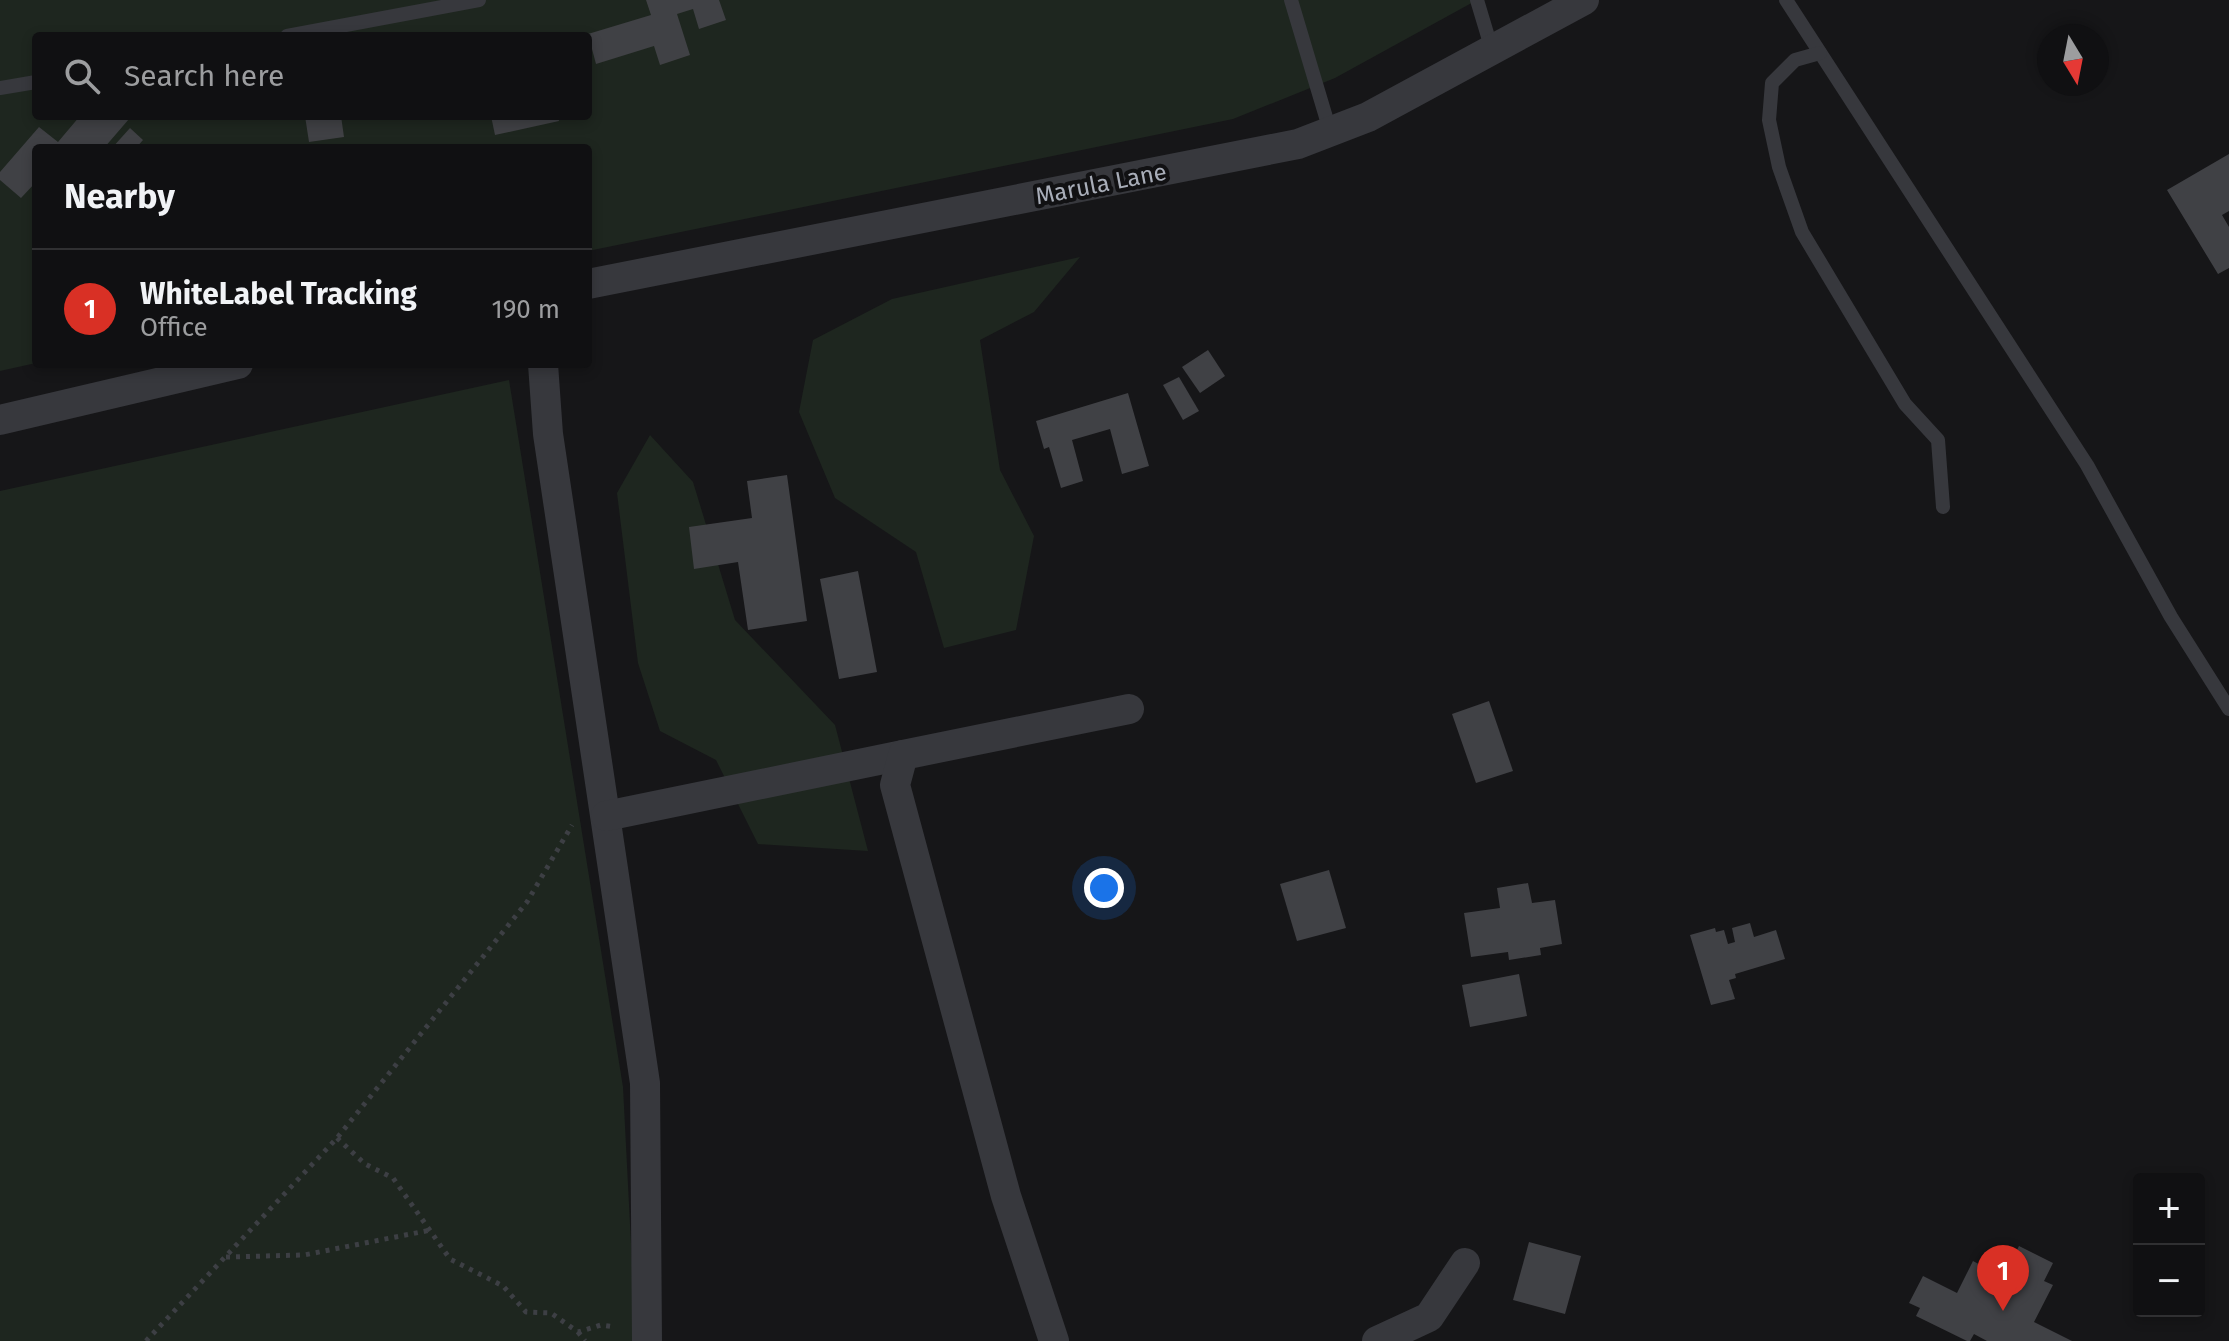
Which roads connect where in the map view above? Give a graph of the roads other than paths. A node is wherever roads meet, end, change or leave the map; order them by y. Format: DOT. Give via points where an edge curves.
graph roads {
  1 [pos="479,0"];
  2 [pos="1291,0"];
  3 [pos="1477,0"];
  4 [pos="1584,0"];
  5 [pos="1786,0"];
  6 [pos="308,32"];
  7 [pos="1492,50"];
  8 [pos="1820,53"];
  9 [pos="32,83"];
  10 [pos="0,88"];
  11 [pos="1331,134"];
  12 [pos="592,283"];
  13 [pos="221,368"];
  14 [pos="543,368"];
  15 [pos="0,420"];
  16 [pos="1943,507"];
  17 [pos="1129,709"];
  18 [pos="2229,709"];
  19 [pos="903,755"];
  20 [pos="606,816"];
  21 [pos="1465,1263"];
  22 [pos="647,1337"];
  23 [pos="1054,1341"];
  24 [pos="1377,1341"];
  1 -- 6 [label="lane"];
  2 -- 11 [label="lane"];
  3 -- 7 [label="lane"];
  4 -- 7 [label="street, Marula Lane"];
  5 -- 8 [label="lane"];
  7 -- 11 [label="street, Marula Lane"];
  8 -- 16 [label="lane" via="1795,60 1772,83 1769,120 1779,167 1816,258 1905,404 1938,440"];
  8 -- 18 [label="lane" via="2087,465"];
  9 -- 10 [label="lane"];
  11 -- 12 [label="street, Marula Lane" via="1254,154"];
  13 -- 15 [label="street"];
  14 -- 20 [label="street" via="548,434"];
  17 -- 19 [label="street"];
  19 -- 20 [label="street"];
  19 -- 23 [label="street" via="895,785 1006,1196"];
  20 -- 22 [label="street" via="645,1083"];
  21 -- 24 [label="street" via="1429,1317"];
}
